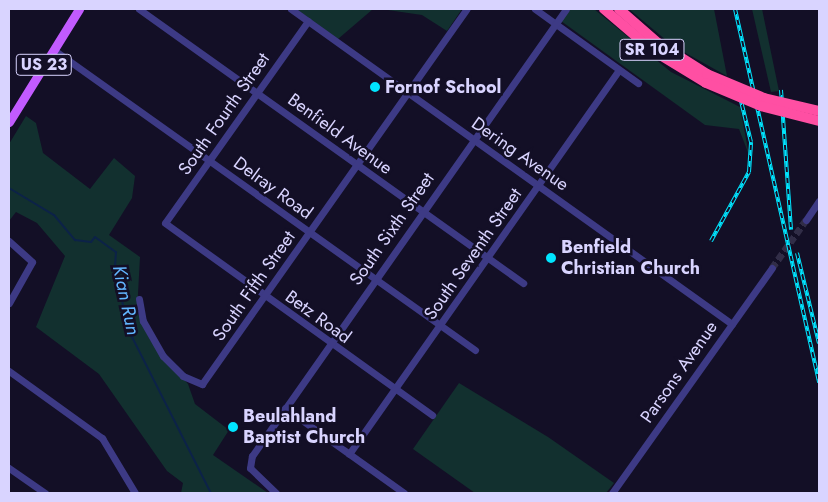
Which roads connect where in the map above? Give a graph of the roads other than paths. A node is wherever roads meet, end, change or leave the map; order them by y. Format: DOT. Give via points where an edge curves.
graph roads {
  1 [pos="79,9"];
  2 [pos="139,9"];
  3 [pos="291,9"];
  4 [pos="467,9"];
  5 [pos="535,9"];
  6 [pos="566,9"];
  7 [pos="604,9"];
  8 [pos="619,9"];
  9 [pos="308,21"];
  10 [pos="554,23"];
  11 [pos="54,50"];
  12 [pos="619,70"];
  13 [pos="706,79"];
  14 [pos="638,83"];
  15 [pos="257,93"];
  16 [pos="409,93"];
  17 [pos="819,111"];
  18 [pos="819,121"];
  19 [pos="9,122"];
  20 [pos="474,139"];
  21 [pos="208,161"];
  22 [pos="358,166"];
  23 [pos="540,186"];
  24 [pos="819,201"];
  25 [pos="423,212"];
  26 [pos="806,220"];
  27 [pos="165,224"];
  28 [pos="310,233"];
  29 [pos="9,241"];
  30 [pos="488,259"];
  31 [pos="772,268"];
  32 [pos="375,279"];
  33 [pos="523,283"];
  34 [pos="264,296"];
  35 [pos="139,299"];
  36 [pos="9,303"];
  37 [pos="732,324"];
  38 [pos="440,326"];
  39 [pos="329,343"];
  40 [pos="475,350"];
  41 [pos="9,371"];
  42 [pos="395,390"];
  43 [pos="284,408"];
  44 [pos="432,415"];
  45 [pos="349,454"];
  46 [pos="9,468"];
  47 [pos="132,492"];
  48 [pos="45,493"];
  49 [pos="276,493"];
  50 [pos="404,493"];
  51 [pos="612,493"];
  1 -- 11 [label="main road, US 23"];
  2 -- 15 [label="street, Benfield Avenue"];
  3 -- 9 [label="street, Dering Avenue"];
  4 -- 16 [label="street, South Fifth Street"];
  5 -- 10 [label="street"];
  6 -- 10 [label="street, South Sixth Street"];
  7 -- 13 [label="highway, SR 104" via="652,50"];
  8 -- 13 [label="highway, SR 104"];
  9 -- 15 [label="street, South Fourth Street"];
  9 -- 16 [label="street, Dering Avenue"];
  10 -- 12 [label="street"];
  10 -- 20 [label="street, South Sixth Street"];
  11 -- 19 [label="main road, US 23"];
  11 -- 21 [label="street, Delray Road"];
  12 -- 14 [label="street"];
  12 -- 23 [label="street, South Seventh Street"];
  13 -- 17 [label="highway, SR 104, bridge"];
  13 -- 18 [label="highway, SR 104, bridge" via="761,106"];
  15 -- 21 [label="street, South Fourth Street"];
  15 -- 22 [label="street, Benfield Avenue"];
  16 -- 20 [label="street, Dering Avenue"];
  16 -- 22 [label="street, South Fifth Street"];
  20 -- 23 [label="street, Dering Avenue"];
  20 -- 25 [label="street, South Sixth Street"];
  21 -- 27 [label="street, South Fourth Street"];
  21 -- 28 [label="street, Delray Road"];
  22 -- 25 [label="street, Benfield Avenue"];
  22 -- 28 [label="street, South Fifth Street"];
  23 -- 30 [label="street, South Seventh Street"];
  23 -- 37 [label="street, Dering Avenue"];
  24 -- 26 [label="street"];
  25 -- 30 [label="street, Benfield Avenue"];
  25 -- 32 [label="street, South Sixth Street"];
  27 -- 34 [label="street, Betz Road"];
  28 -- 32 [label="street, Delray Road"];
  28 -- 34 [label="street, South Fifth Street"];
  29 -- 36 [label="street" via="32,262"];
  30 -- 33 [label="street, Benfield Avenue"];
  30 -- 38 [label="street, South Seventh Street"];
  31 -- 37 [label="street, Parsons Avenue"];
  32 -- 38 [label="street, Delray Road"];
  32 -- 39 [label="street, South Sixth Street"];
  34 -- 35 [label="street, South Fifth Street" via="202,384 183,376 163,356 143,321"];
  34 -- 39 [label="street, Betz Road"];
  37 -- 51 [label="street, Parsons Avenue"];
  38 -- 40 [label="street, Delray Road"];
  38 -- 42 [label="street, South Seventh Street"];
  39 -- 42 [label="street, Betz Road"];
  39 -- 43 [label="street, South Sixth Street"];
  41 -- 47 [label="street" via="102,438"];
  42 -- 44 [label="street, Betz Road"];
  42 -- 45 [label="street, South Seventh Street"];
  43 -- 45 [label="street"];
  43 -- 49 [label="street, South Sixth Street" via="250,459 250,468"];
  45 -- 50 [label="street"];
  46 -- 48 [label="street"];
}
